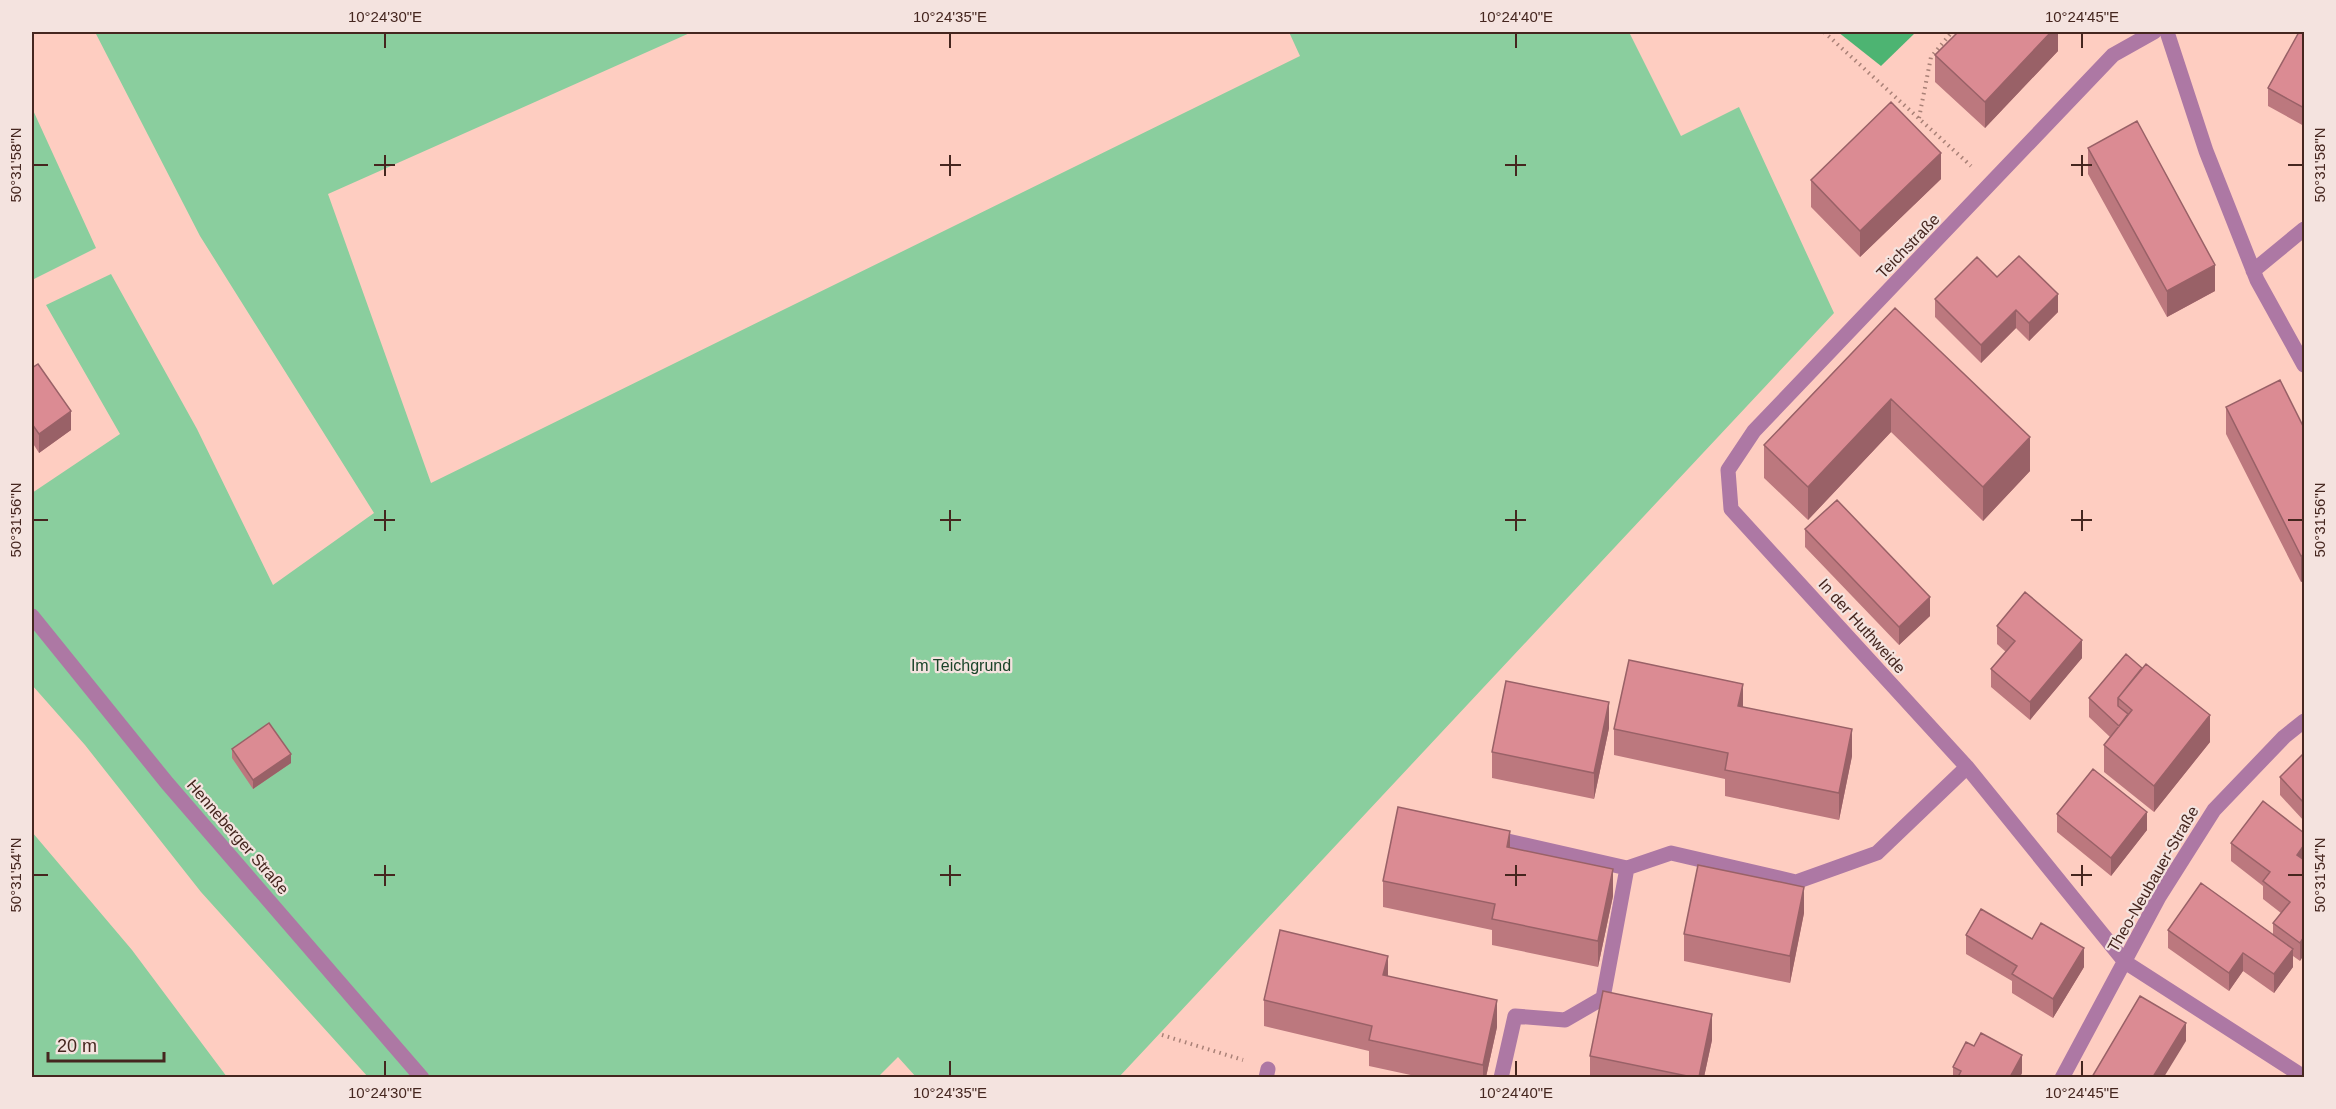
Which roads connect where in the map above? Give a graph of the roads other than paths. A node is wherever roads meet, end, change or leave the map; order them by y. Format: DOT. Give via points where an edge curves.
graph roads {
  1 [pos="2154,32"];
  2 [pos="2167,32"];
  3 [pos="2304,229"];
  4 [pos="2253,271"];
  5 [pos="2304,365"];
  6 [pos="1731,509"];
  7 [pos="32,616"];
  8 [pos="2304,721"];
  9 [pos="1967,767"];
  10 [pos="1473,833"];
  11 [pos="1628,868"];
  12 [pos="2125,962"];
  13 [pos="422,1077"];
  14 [pos="1501,1077"];
  15 [pos="2062,1077"];
  16 [pos="2304,1077"];
  1 -- 6 [label="street, Teichstraße" via="2113,55 1754,431 1728,470"];
  2 -- 4 [label="street" via="2206,151"];
  3 -- 4 [label="street"];
  4 -- 5 [label="street"];
  6 -- 9 [label="street, In der Huthweide"];
  7 -- 13 [label="street, Henneberger Straße" via="167,783"];
  8 -- 12 [label="street, Theo-Neubauer-Straße" via="2284,736 2214,810 2159,897"];
  9 -- 11 [label="street" via="1877,854 1797,882 1671,854"];
  9 -- 12 [label="street, In der Huthweide"];
  10 -- 11 [label="street"];
  11 -- 14 [label="street" via="1608,999 1565,1020 1515,1016"];
  12 -- 15 [label="street, Theo-Neubauer-Straße"];
  12 -- 16 [label="street, In der Huthweide"];
}
